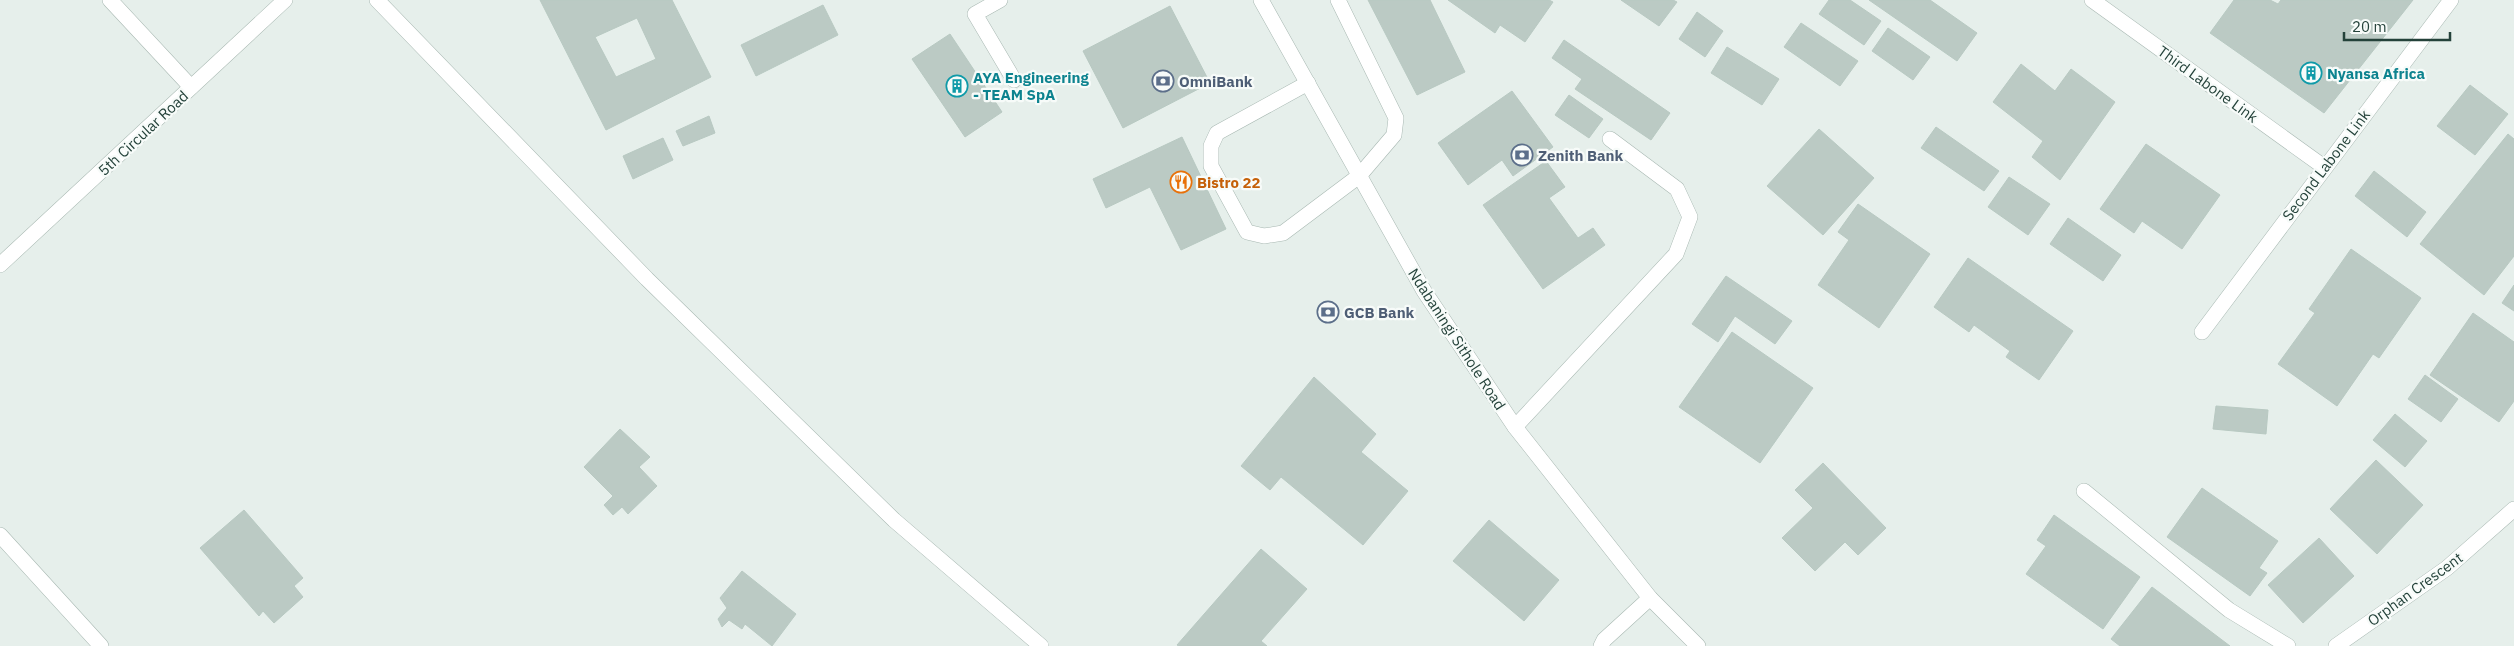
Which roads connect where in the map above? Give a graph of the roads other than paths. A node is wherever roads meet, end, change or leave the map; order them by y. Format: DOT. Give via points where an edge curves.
graph roads {
  1 [pos="110,0"];
  2 [pos="285,0"];
  3 [pos="377,0"];
  4 [pos="1000,0"];
  5 [pos="1261,0"];
  6 [pos="1338,0"];
  7 [pos="2092,0"];
  8 [pos="2451,0"];
  9 [pos="1014,80"];
  10 [pos="1308,83"];
  11 [pos="191,87"];
  12 [pos="1610,139"];
  13 [pos="2324,167"];
  14 [pos="1359,176"];
  15 [pos="0,265"];
  16 [pos="2202,332"];
  17 [pos="1515,427"];
  18 [pos="2084,491"];
  19 [pos="2514,508"];
  20 [pos="0,535"];
  21 [pos="1650,598"];
  22 [pos="101,646"];
  23 [pos="1041,646"];
  24 [pos="1601,646"];
  25 [pos="1698,646"];
  26 [pos="2288,646"];
  27 [pos="2336,646"];
  1 -- 11 [label="street"];
  2 -- 11 [label="street, 5th Circular Road"];
  3 -- 23 [label="street" via="647,279 887,514"];
  4 -- 9 [label="street" via="976,14"];
  5 -- 10 [label="street, Ndabaningi Sithole Road"];
  6 -- 14 [label="street" via="1396,118 1394,135"];
  7 -- 13 [label="street, Third Labone Link"];
  8 -- 13 [label="street, Second Labone Link"];
  10 -- 14 [label="street, Ndabaningi Sithole Road"];
  10 -- 14 [label="street" via="1217,133 1211,146 1211,166 1247,232 1264,236 1283,233"];
  11 -- 15 [label="street, 5th Circular Road"];
  12 -- 17 [label="street" via="1678,189 1690,217 1676,254"];
  13 -- 16 [label="street, Second Labone Link"];
  14 -- 17 [label="street, Ndabaningi Sithole Road" via="1424,292"];
  17 -- 21 [label="street, Ndabaningi Sithole Road"];
  18 -- 26 [label="street" via="2229,610"];
  19 -- 27 [label="street, Orphan Crescent" via="2448,568"];
  20 -- 22 [label="street"];
  21 -- 24 [label="street"];
  21 -- 25 [label="street, Ndabaningi Sithole Road"];
}
